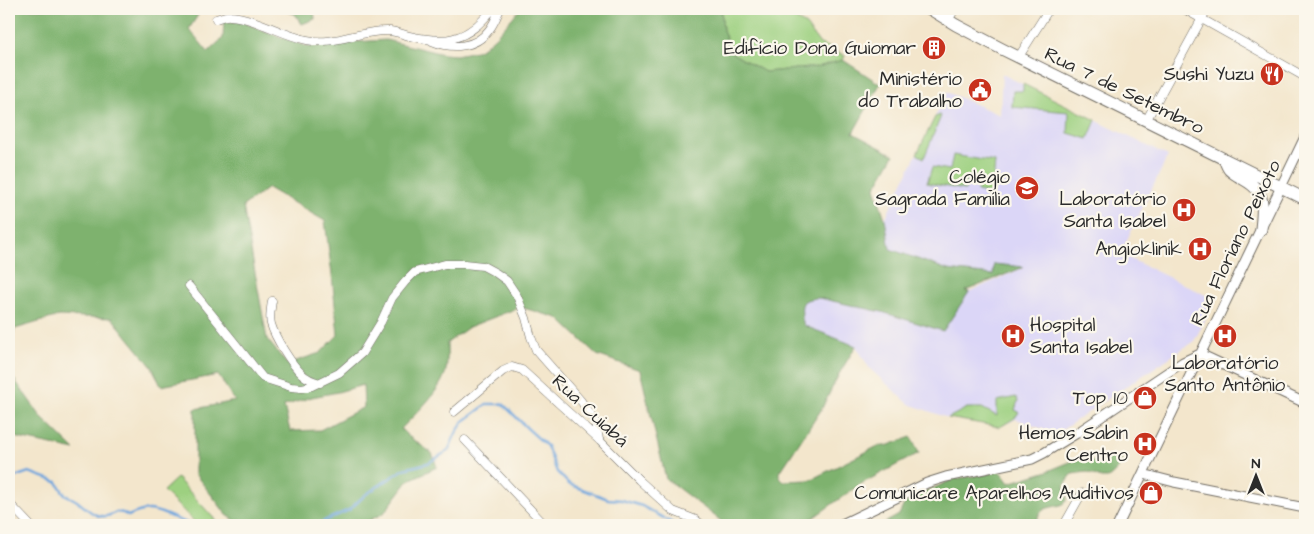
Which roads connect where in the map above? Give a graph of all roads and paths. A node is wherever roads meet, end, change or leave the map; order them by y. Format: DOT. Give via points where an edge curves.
graph roads {
  1 [pos="494,9"];
  2 [pos="500,9"];
  3 [pos="930,9"];
  4 [pos="956,9"];
  5 [pos="1049,9"];
  6 [pos="1184,9"];
  7 [pos="1208,9"];
  8 [pos="216,19"];
  9 [pos="1201,19"];
  10 [pos="948,20"];
  11 [pos="425,38"];
  12 [pos="1018,58"];
  13 [pos="1305,78"];
  14 [pos="1146,121"];
  15 [pos="1305,138"];
  16 [pos="1224,160"];
  17 [pos="1281,187"];
  18 [pos="1305,199"];
  19 [pos="1261,229"];
  20 [pos="189,286"];
  21 [pos="272,301"];
  22 [pos="1200,354"];
  23 [pos="320,383"];
  24 [pos="1305,403"];
  25 [pos="454,412"];
  26 [pos="465,440"];
  27 [pos="600,440"];
  28 [pos="1143,474"];
  29 [pos="1082,492"];
  30 [pos="9,503"];
  31 [pos="1305,508"];
  32 [pos="30,525"];
  33 [pos="545,525"];
  34 [pos="702,525"];
  35 [pos="840,525"];
  36 [pos="1064,525"];
  37 [pos="1118,525"];
  1 -- 11 [label="street" via="464,35 452,39"];
  2 -- 11 [label="street" via="488,32 472,43 444,46"];
  3 -- 10 [label="main road, Rua 7 de Setembro"];
  4 -- 10 [label="street"];
  5 -- 12 [label="street"];
  6 -- 9 [label="street"];
  7 -- 9 [label="street"];
  8 -- 11 [label="street" via="229,15 243,18 295,38 320,42 390,31"];
  9 -- 13 [label="street"];
  9 -- 14 [label="street"];
  10 -- 12 [label="main road, Rua 7 de Setembro"];
  12 -- 14 [label="main road, Rua 7 de Setembro"];
  14 -- 16 [label="main road, Rua 7 de Setembro"];
  15 -- 17 [label="street, Rua Floriano Peixoto"];
  16 -- 17 [label="main road, Rua 7 de Setembro"];
  16 -- 19 [label="main road" via="1228,169 1258,190 1262,201"];
  17 -- 18 [label="main road, Rua 7 de Setembro"];
  17 -- 19 [label="street, Rua Floriano Peixoto"];
  19 -- 22 [label="street, Rua Floriano Peixoto"];
  20 -- 23 [label="street" via="263,378 290,387"];
  21 -- 23 [label="street" via="270,323 281,344 303,375"];
  22 -- 24 [label="street"];
  22 -- 28 [label="street, Rua Floriano Peixoto"];
  22 -- 35 [label="street" via="1032,460 927,483"];
  23 -- 27 [label="street" via="339,373 362,353 392,298 415,272 445,264 483,266 507,281 517,296 536,350 596,422"];
  25 -- 27 [label="street, Rua Cuiabá" via="512,367 522,370"];
  26 -- 33 [label="street"];
  27 -- 34 [label="street, Rua Cuiabá" via="673,511"];
  28 -- 31 [label="street"];
  28 -- 37 [label="street, Rua Floriano Peixoto"];
  29 -- 36 [label="street"];
  30 -- 32 [label="street"];
}
